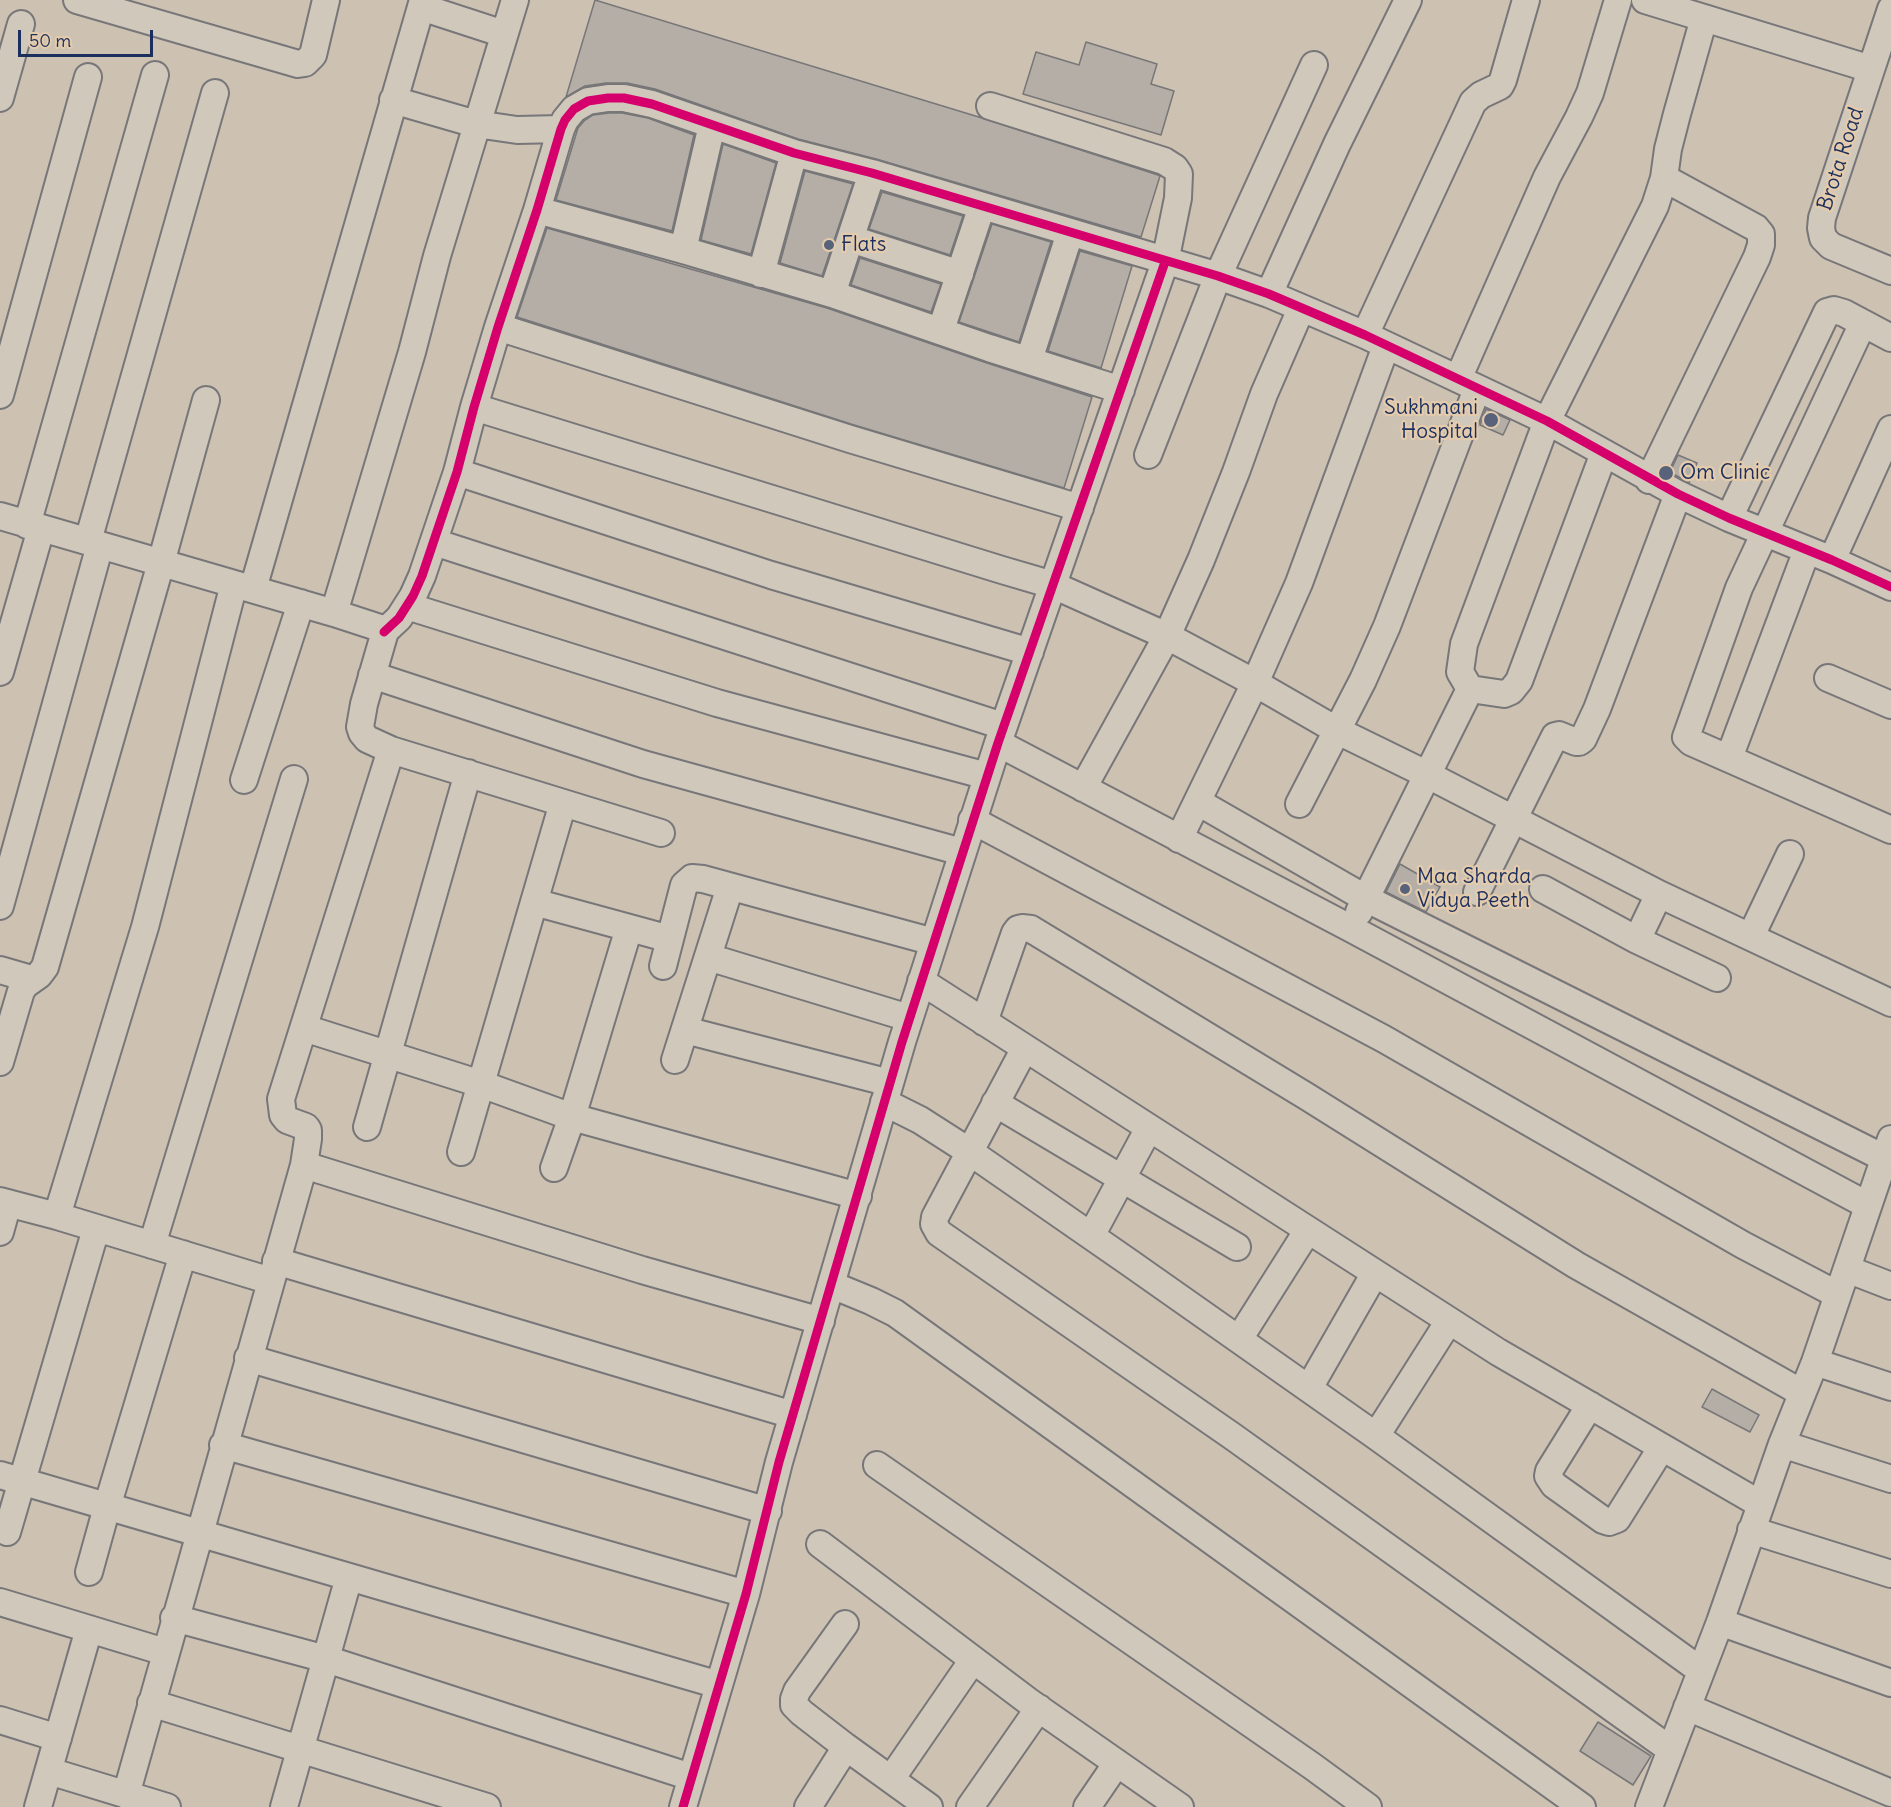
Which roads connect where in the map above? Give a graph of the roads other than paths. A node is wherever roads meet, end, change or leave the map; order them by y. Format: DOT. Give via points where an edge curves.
graph roads {
  1 [pos="77,0"];
  2 [pos="326,0"];
  3 [pos="514,0"];
  4 [pos="1408,0"];
  5 [pos="1526,0"];
  6 [pos="1618,0"];
  7 [pos="1645,0"];
  8 [pos="422,4"];
  9 [pos="1891,9"];
  10 [pos="1704,18"];
  11 [pos="21,24"];
  12 [pos="504,34"];
  13 [pos="1314,65"];
  14 [pos="1871,69"];
  15 [pos="155,75"];
  16 [pos="88,77"];
  17 [pos="215,93"];
  18 [pos="0,98"];
  19 [pos="393,100"];
  20 [pos="990,106"];
  21 [pos="476,124"];
  22 [pos="712,125"];
  23 [pos="561,129"];
  24 [pos="794,153"];
  25 [pos="872,173"];
  26 [pos="1664,178"];
  27 [pos="982,207"];
  28 [pos="537,210"];
  29 [pos="1070,233"];
  30 [pos="851,239"];
  31 [pos="682,250"];
  32 [pos="1165,262"];
  33 [pos="1891,271"];
  34 [pos="761,274"];
  35 [pos="960,274"];
  36 [pos="1218,276"];
  37 [pos="832,294"];
  38 [pos="1269,294"];
  39 [pos="1301,309"];
  40 [pos="1863,323"];
  41 [pos="498,327"];
  42 [pos="941,330"];
  43 [pos="1891,338"];
  44 [pos="1376,341"];
  45 [pos="1029,360"];
  46 [pos="1467,384"];
  47 [pos="1121,390"];
  48 [pos="0,395"];
  49 [pos="206,400"];
  50 [pos="474,406"];
  51 [pos="1547,421"];
  52 [pos="1891,429"];
  53 [pos="1604,453"];
  54 [pos="1148,455"];
  55 [pos="457,472"];
  56 [pos="1649,480"];
  57 [pos="1678,494"];
  58 [pos="1080,508"];
  59 [pos="0,516"];
  60 [pos="1729,518"];
  61 [pos="34,527"];
  62 [pos="1764,533"];
  63 [pos="94,543"];
  64 [pos="434,543"];
  65 [pos="1807,550"];
  66 [pos="1832,560"];
  67 [pos="161,563"];
  68 [pos="1888,579"];
  69 [pos="1053,585"];
  70 [pos="244,587"];
  71 [pos="301,603"];
  72 [pos="407,606"];
  73 [pos="334,613"];
  74 [pos="384,632"];
  75 [pos="1167,636"];
  76 [pos="1030,652"];
  77 [pos="0,672"];
  78 [pos="372,675"];
  79 [pos="1828,678"];
  80 [pos="1255,682"];
  81 [pos="1470,689"];
  82 [pos="1891,705"];
  83 [pos="1338,731"];
  84 [pos="1000,735"];
  85 [pos="391,750"];
  86 [pos="1729,758"];
  87 [pos="468,773"];
  88 [pos="1426,774"];
  89 [pos="987,776"];
  90 [pos="294,779"];
  91 [pos="244,780"];
  92 [pos="1083,788"];
  93 [pos="1198,802"];
  94 [pos="563,803"];
  95 [pos="1299,804"];
  96 [pos="1514,819"];
  97 [pos="972,820"];
  98 [pos="1891,830"];
  99 [pos="661,833"];
  100 [pos="1179,839"];
  101 [pos="962,852"];
  102 [pos="1790,854"];
  103 [pos="730,887"];
  104 [pos="1543,889"];
  105 [pos="1477,892"];
  106 [pos="1659,894"];
  107 [pos="1365,898"];
  108 [pos="534,902"];
  109 [pos="0,906"];
  110 [pos="629,928"];
  111 [pos="1350,928"];
  112 [pos="1751,936"];
  113 [pos="670,939"];
  114 [pos="1637,940"];
  115 [pos="934,942"];
  116 [pos="708,957"];
  117 [pos="663,966"];
  118 [pos="0,970"];
  119 [pos="1717,978"];
  120 [pos="31,979"];
  121 [pos="921,981"];
  122 [pos="1891,1003"];
  123 [pos="909,1018"];
  124 [pos="984,1022"];
  125 [pos="304,1028"];
  126 [pos="685,1030"];
  127 [pos="2,1046"];
  128 [pos="1025,1048"];
  129 [pos="388,1055"];
  130 [pos="675,1060"];
  131 [pos="481,1084"];
  132 [pos="887,1092"];
  133 [pos="995,1103"];
  134 [pos="572,1117"];
  135 [pos="367,1127"];
  136 [pos="1149,1128"];
  137 [pos="1888,1148"];
  138 [pos="461,1152"];
  139 [pos="970,1152"];
  140 [pos="304,1165"];
  141 [pos="554,1168"];
  142 [pos="1123,1179"];
  143 [pos="858,1196"];
  144 [pos="1876,1200"];
  145 [pos="4,1202"];
  146 [pos="57,1216"];
  147 [pos="96,1229"];
  148 [pos="1308,1230"];
  149 [pos="0,1232"];
  150 [pos="1091,1236"];
  151 [pos="152,1245"];
  152 [pos="1237,1247"];
  153 [pos="183,1254"];
  154 [pos="1847,1269"];
  155 [pos="273,1271"];
  156 [pos="1375,1273"];
  157 [pos="832,1285"];
  158 [pos="1891,1286"];
  159 [pos="1838,1295"];
  160 [pos="821,1321"];
  161 [pos="1449,1321"];
  162 [pos="1239,1339"];
  163 [pos="249,1358"];
  164 [pos="1815,1362"];
  165 [pos="1891,1387"];
  166 [pos="1309,1388"];
  167 [pos="1802,1394"];
  168 [pos="1590,1405"];
  169 [pos="793,1415"];
  170 [pos="1376,1436"];
  171 [pos="1782,1444"];
  172 [pos="223,1445"];
  173 [pos="1662,1447"];
  174 [pos="877,1465"];
  175 [pos="11,1478"];
  176 [pos="1891,1479"];
  177 [pos="1760,1504"];
  178 [pos="107,1507"];
  179 [pos="768,1511"];
  180 [pos="1751,1530"];
  181 [pos="7,1532"];
  182 [pos="199,1534"];
  183 [pos="820,1544"];
  184 [pos="89,1572"];
  185 [pos="1891,1574"];
  186 [pos="349,1577"];
  187 [pos="746,1594"];
  188 [pos="0,1602"];
  189 [pos="174,1618"];
  190 [pos="1720,1622"];
  191 [pos="844,1624"];
  192 [pos="89,1629"];
  193 [pos="165,1652"];
  194 [pos="326,1659"];
  195 [pos="973,1660"];
  196 [pos="1700,1670"];
  197 [pos="1891,1683"];
  198 [pos="719,1685"];
  199 [pos="151,1703"];
  200 [pos="1687,1707"];
  201 [pos="1039,1708"];
  202 [pos="0,1720"];
  203 [pos="58,1738"];
  204 [pos="846,1747"];
  205 [pos="300,1749"];
  206 [pos="1671,1750"];
  207 [pos="1117,1763"];
  208 [pos="49,1771"];
  209 [pos="692,1777"];
  210 [pos="891,1779"];
  211 [pos="1891,1793"];
  212 [pos="126,1795"];
  213 [pos="919,1804"];
  214 [pos="39,1807"];
  215 [pos="167,1807"];
  216 [pos="284,1807"];
  217 [pos="487,1807"];
  218 [pos="683,1807"];
  219 [pos="808,1807"];
  220 [pos="970,1807"];
  221 [pos="1088,1807"];
  222 [pos="1180,1807"];
  223 [pos="1368,1807"];
  224 [pos="1582,1807"];
  225 [pos="1648,1807"];
  1 -- 2 [label="street" via="298,64 313,55"];
  3 -- 12 [label="street"];
  4 -- 38 [label="street"];
  5 -- 44 [label="street" via="1503,80 1473,102"];
  6 -- 46 [label="street" via="1590,93 1547,177"];
  7 -- 10 [label="street"];
  8 -- 12 [label="street"];
  8 -- 19 [label="street"];
  9 -- 14 [label="street, Brota Road"];
  10 -- 14 [label="street"];
  10 -- 26 [label="street"];
  11 -- 18 [label="street"];
  12 -- 21 [label="street"];
  13 -- 36 [label="street"];
  14 -- 33 [label="street, Brota Road" via="1821,228 1823,238 1831,246"];
  15 -- 61 [label="street"];
  16 -- 48 [label="street"];
  17 -- 63 [label="street"];
  19 -- 21 [label="street"];
  19 -- 70 [label="street"];
  20 -- 32 [label="street" via="1164,161 1175,168 1180,184"];
  21 -- 23 [label="street" via="518,130"];
  21 -- 73 [label="street"];
  22 -- 23 [label="street" via="652,104 616,98 588,101 570,114"];
  22 -- 24 [label="street"];
  22 -- 31 [label="street"];
  23 -- 28 [label="street"];
  24 -- 25 [label="street"];
  24 -- 34 [label="street"];
  25 -- 27 [label="street"];
  25 -- 30 [label="street"];
  26 -- 51 [label="street" via="1640,238"];
  26 -- 56 [label="street" via="1756,228 1761,234 1761,245"];
  27 -- 29 [label="street"];
  27 -- 35 [label="street"];
  28 -- 31 [label="street"];
  28 -- 41 [label="street"];
  29 -- 32 [label="street"];
  29 -- 45 [label="street"];
  30 -- 35 [label="street"];
  30 -- 37 [label="street"];
  31 -- 34 [label="street"];
  32 -- 36 [label="street"];
  32 -- 47 [label="street"];
  34 -- 37 [label="street"];
  35 -- 42 [label="street"];
  36 -- 38 [label="street"];
  36 -- 54 [label="street"];
  37 -- 42 [label="street"];
  38 -- 39 [label="street"];
  39 -- 44 [label="street"];
  39 -- 75 [label="street"];
  40 -- 43 [label="street"];
  40 -- 60 [label="street" via="1844,313 1827,312"];
  40 -- 62 [label="street"];
  41 -- 50 [label="street"];
  41 -- 58 [label="street"];
  42 -- 45 [label="street"];
  44 -- 46 [label="street"];
  44 -- 80 [label="street" via="1299,583"];
  45 -- 47 [label="street"];
  46 -- 51 [label="street"];
  46 -- 83 [label="street" via="1387,626"];
  47 -- 58 [label="street"];
  49 -- 67 [label="street"];
  50 -- 55 [label="street"];
  50 -- 69 [label="street"];
  51 -- 53 [label="street"];
  51 -- 81 [label="street" via="1464,644 1460,672"];
  52 -- 66 [label="street"];
  53 -- 56 [label="street"];
  53 -- 81 [label="street" via="1519,681 1504,694"];
  55 -- 64 [label="street"];
  55 -- 76 [label="street" via="771,575"];
  56 -- 57 [label="street"];
  57 -- 60 [label="street"];
  57 -- 96 [label="street" via="1583,739 1576,742 1555,736"];
  58 -- 69 [label="street"];
  59 -- 61 [label="street"];
  60 -- 62 [label="street"];
  61 -- 63 [label="street"];
  61 -- 77 [label="street"];
  62 -- 65 [label="street"];
  62 -- 86 [label="street" via="1739,588 1686,734 1691,742"];
  63 -- 67 [label="street"];
  63 -- 109 [label="street"];
  64 -- 72 [label="street"];
  64 -- 84 [label="street"];
  65 -- 66 [label="street"];
  65 -- 86 [label="street"];
  66 -- 68 [label="street"];
  67 -- 70 [label="street"];
  67 -- 120 [label="street" via="45,967"];
  69 -- 75 [label="street"];
  69 -- 76 [label="street"];
  70 -- 71 [label="street"];
  70 -- 146 [label="street"];
  71 -- 73 [label="street"];
  71 -- 91 [label="street"];
  72 -- 74 [label="street"];
  72 -- 89 [label="street" via="717,703"];
  73 -- 74 [label="street"];
  74 -- 78 [label="street"];
  75 -- 80 [label="street"];
  75 -- 92 [label="street"];
  76 -- 84 [label="street"];
  78 -- 85 [label="street" via="360,727 367,739"];
  78 -- 101 [label="street" via="643,764"];
  79 -- 82 [label="street"];
  80 -- 83 [label="street"];
  80 -- 93 [label="street"];
  81 -- 88 [label="street"];
  83 -- 88 [label="street"];
  83 -- 95 [label="street"];
  84 -- 89 [label="street"];
  84 -- 92 [label="street"];
  85 -- 87 [label="street"];
  85 -- 125 [label="street"];
  86 -- 98 [label="street"];
  87 -- 94 [label="street"];
  87 -- 129 [label="street"];
  88 -- 96 [label="street"];
  88 -- 107 [label="street"];
  89 -- 97 [label="street"];
  90 -- 151 [label="street"];
  92 -- 100 [label="street"];
  93 -- 100 [label="street"];
  93 -- 107 [label="street"];
  94 -- 99 [label="street"];
  94 -- 108 [label="street"];
  96 -- 105 [label="street"];
  96 -- 106 [label="street"];
  97 -- 101 [label="street"];
  97 -- 159 [label="street" via="1384,1039 1743,1245"];
  100 -- 111 [label="street"];
  101 -- 115 [label="street"];
  102 -- 112 [label="street"];
  103 -- 113 [label="street" via="703,879 686,881"];
  103 -- 115 [label="street"];
  103 -- 116 [label="street"];
  104 -- 114 [label="street"];
  106 -- 112 [label="street"];
  106 -- 114 [label="street"];
  107 -- 111 [label="street"];
  107 -- 137 [label="street"];
  108 -- 110 [label="street"];
  108 -- 131 [label="street"];
  110 -- 113 [label="street"];
  110 -- 134 [label="street"];
  111 -- 144 [label="street"];
  112 -- 122 [label="street"];
  113 -- 117 [label="street"];
  114 -- 119 [label="street"];
  115 -- 121 [label="street"];
  116 -- 123 [label="street"];
  116 -- 126 [label="street"];
  118 -- 120 [label="street"];
  120 -- 127 [label="street" via="21,991"];
  121 -- 123 [label="street"];
  121 -- 124 [label="street"];
  123 -- 132 [label="street"];
  124 -- 128 [label="street"];
  124 -- 167 [label="street" via="1015,933 1022,928 1031,929 1576,1265"];
  125 -- 129 [label="street"];
  125 -- 140 [label="street" via="281,1099 283,1115 308,1130"];
  126 -- 130 [label="street"];
  126 -- 132 [label="street"];
  128 -- 133 [label="street"];
  128 -- 136 [label="street"];
  129 -- 131 [label="street"];
  129 -- 135 [label="street"];
  131 -- 134 [label="street"];
  131 -- 138 [label="street"];
  132 -- 139 [label="street" via="920,1120"];
  132 -- 143 [label="street"];
  133 -- 139 [label="street"];
  133 -- 142 [label="street"];
  134 -- 141 [label="street"];
  134 -- 143 [label="street"];
  136 -- 142 [label="street"];
  136 -- 148 [label="street"];
  137 -- 144 [label="street"];
  139 -- 150 [label="street"];
  139 -- 206 [label="street" via="935,1217 939,1233 1232,1436"];
  140 -- 155 [label="street"];
  140 -- 160 [label="street"];
  142 -- 150 [label="street"];
  142 -- 152 [label="street"];
  143 -- 157 [label="street"];
  144 -- 154 [label="street"];
  145 -- 146 [label="street"];
  145 -- 149 [label="street"];
  146 -- 147 [label="street"];
  147 -- 151 [label="street"];
  147 -- 175 [label="street"];
  148 -- 156 [label="street"];
  148 -- 162 [label="street"];
  150 -- 162 [label="street"];
  151 -- 153 [label="street"];
  153 -- 155 [label="street"];
  153 -- 178 [label="street"];
  154 -- 158 [label="street"];
  154 -- 159 [label="street"];
  155 -- 163 [label="street"];
  155 -- 169 [label="street"];
  156 -- 161 [label="street"];
  156 -- 166 [label="street"];
  157 -- 160 [label="street"];
  157 -- 224 [label="street" via="894,1313"];
  159 -- 164 [label="street"];
  160 -- 169 [label="street"];
  161 -- 168 [label="street"];
  161 -- 170 [label="street"];
  162 -- 166 [label="street"];
  163 -- 172 [label="street"];
  163 -- 179 [label="street"];
  164 -- 165 [label="street"];
  164 -- 167 [label="street"];
  166 -- 170 [label="street"];
  167 -- 171 [label="street"];
  168 -- 173 [label="street"];
  168 -- 173 [label="street" via="1548,1476 1554,1485 1603,1520 1617,1519"];
  169 -- 179 [label="street"];
  170 -- 196 [label="street"];
  171 -- 176 [label="street"];
  171 -- 177 [label="street"];
  172 -- 182 [label="street"];
  172 -- 187 [label="street"];
  173 -- 177 [label="street"];
  174 -- 223 [label="street"];
  175 -- 178 [label="street"];
  175 -- 181 [label="street"];
  177 -- 180 [label="street"];
  178 -- 182 [label="street"];
  178 -- 184 [label="street"];
  179 -- 187 [label="street"];
  180 -- 185 [label="street"];
  180 -- 190 [label="street"];
  182 -- 186 [label="street"];
  182 -- 189 [label="street"];
  183 -- 195 [label="street"];
  186 -- 194 [label="street"];
  186 -- 198 [label="street"];
  187 -- 198 [label="street"];
  188 -- 192 [label="street"];
  189 -- 193 [label="street"];
  189 -- 194 [label="street"];
  190 -- 196 [label="street"];
  190 -- 197 [label="street"];
  191 -- 204 [label="street" via="794,1699 797,1709"];
  192 -- 193 [label="street"];
  192 -- 203 [label="street"];
  193 -- 199 [label="street"];
  194 -- 205 [label="street"];
  194 -- 209 [label="street"];
  195 -- 201 [label="street"];
  195 -- 210 [label="street"];
  196 -- 200 [label="street"];
  198 -- 209 [label="street"];
  199 -- 205 [label="street"];
  199 -- 212 [label="street"];
  200 -- 206 [label="street"];
  200 -- 211 [label="street"];
  201 -- 207 [label="street"];
  201 -- 220 [label="street"];
  202 -- 203 [label="street"];
  203 -- 208 [label="street"];
  204 -- 210 [label="street"];
  204 -- 219 [label="street"];
  205 -- 216 [label="street"];
  205 -- 217 [label="street"];
  206 -- 225 [label="street"];
  207 -- 221 [label="street"];
  207 -- 222 [label="street"];
  208 -- 212 [label="street"];
  208 -- 214 [label="street"];
  209 -- 218 [label="street"];
  210 -- 213 [label="street"];
  212 -- 215 [label="street"];
}
